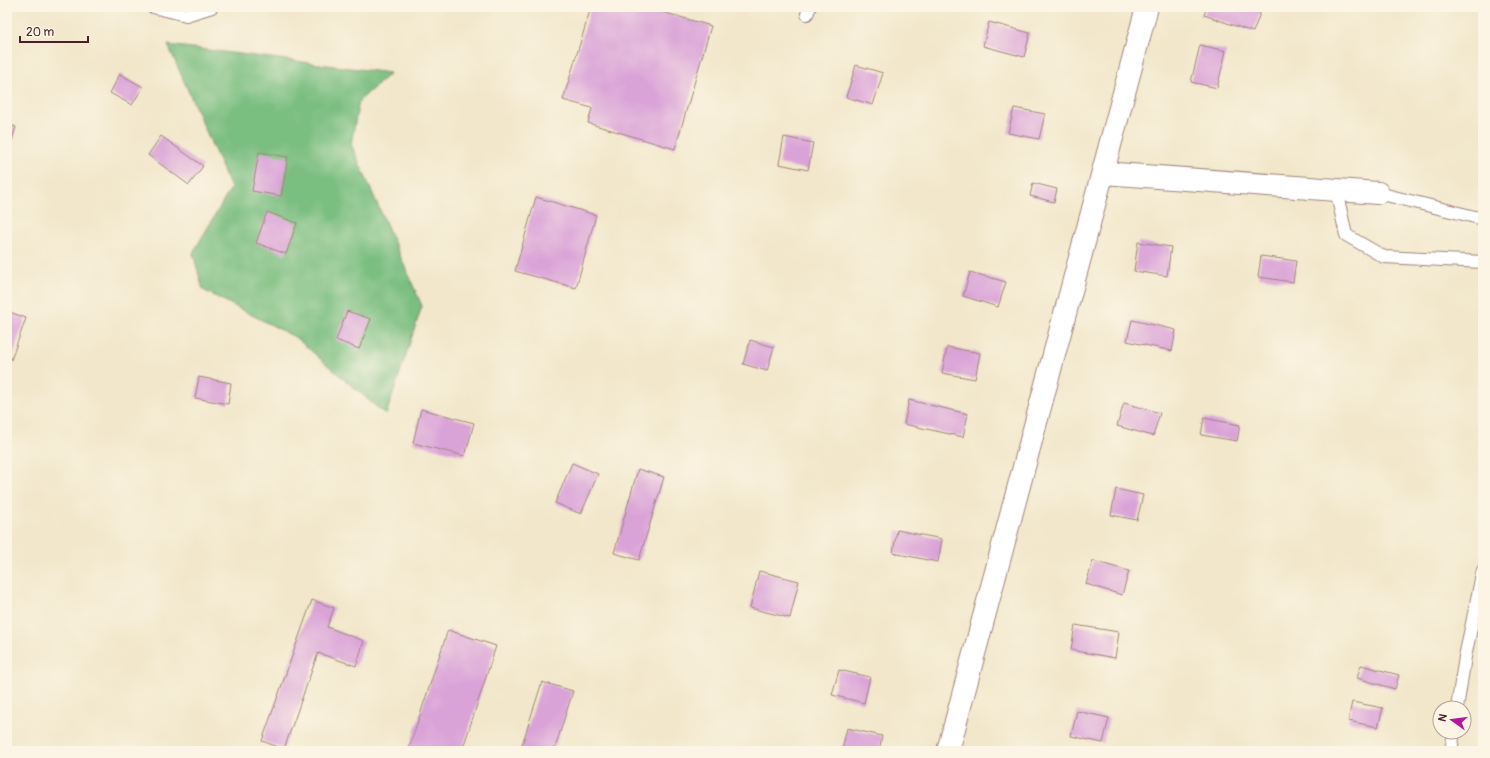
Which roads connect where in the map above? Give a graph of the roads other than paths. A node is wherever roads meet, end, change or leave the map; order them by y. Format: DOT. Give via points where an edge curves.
graph roads {
  1 [pos="153,7"];
  2 [pos="212,7"];
  3 [pos="1147,7"];
  4 [pos="1103,173"];
  5 [pos="1336,190"];
  6 [pos="1378,193"];
  7 [pos="1483,219"];
  8 [pos="1483,262"];
  9 [pos="1483,570"];
  10 [pos="1458,700"];
  11 [pos="1453,740"];
  12 [pos="948,751"];
  13 [pos="1451,751"];
  1 -- 2 [label="lane" via="186,15"];
  3 -- 4 [label="street"];
  4 -- 5 [label="street"];
  4 -- 12 [label="street"];
  5 -- 6 [label="street"];
  5 -- 8 [label="lane" via="1346,236 1384,257"];
  6 -- 7 [label="lane"];
  9 -- 10 [label="lane"];
  11 -- 13 [label="lane"];
}
